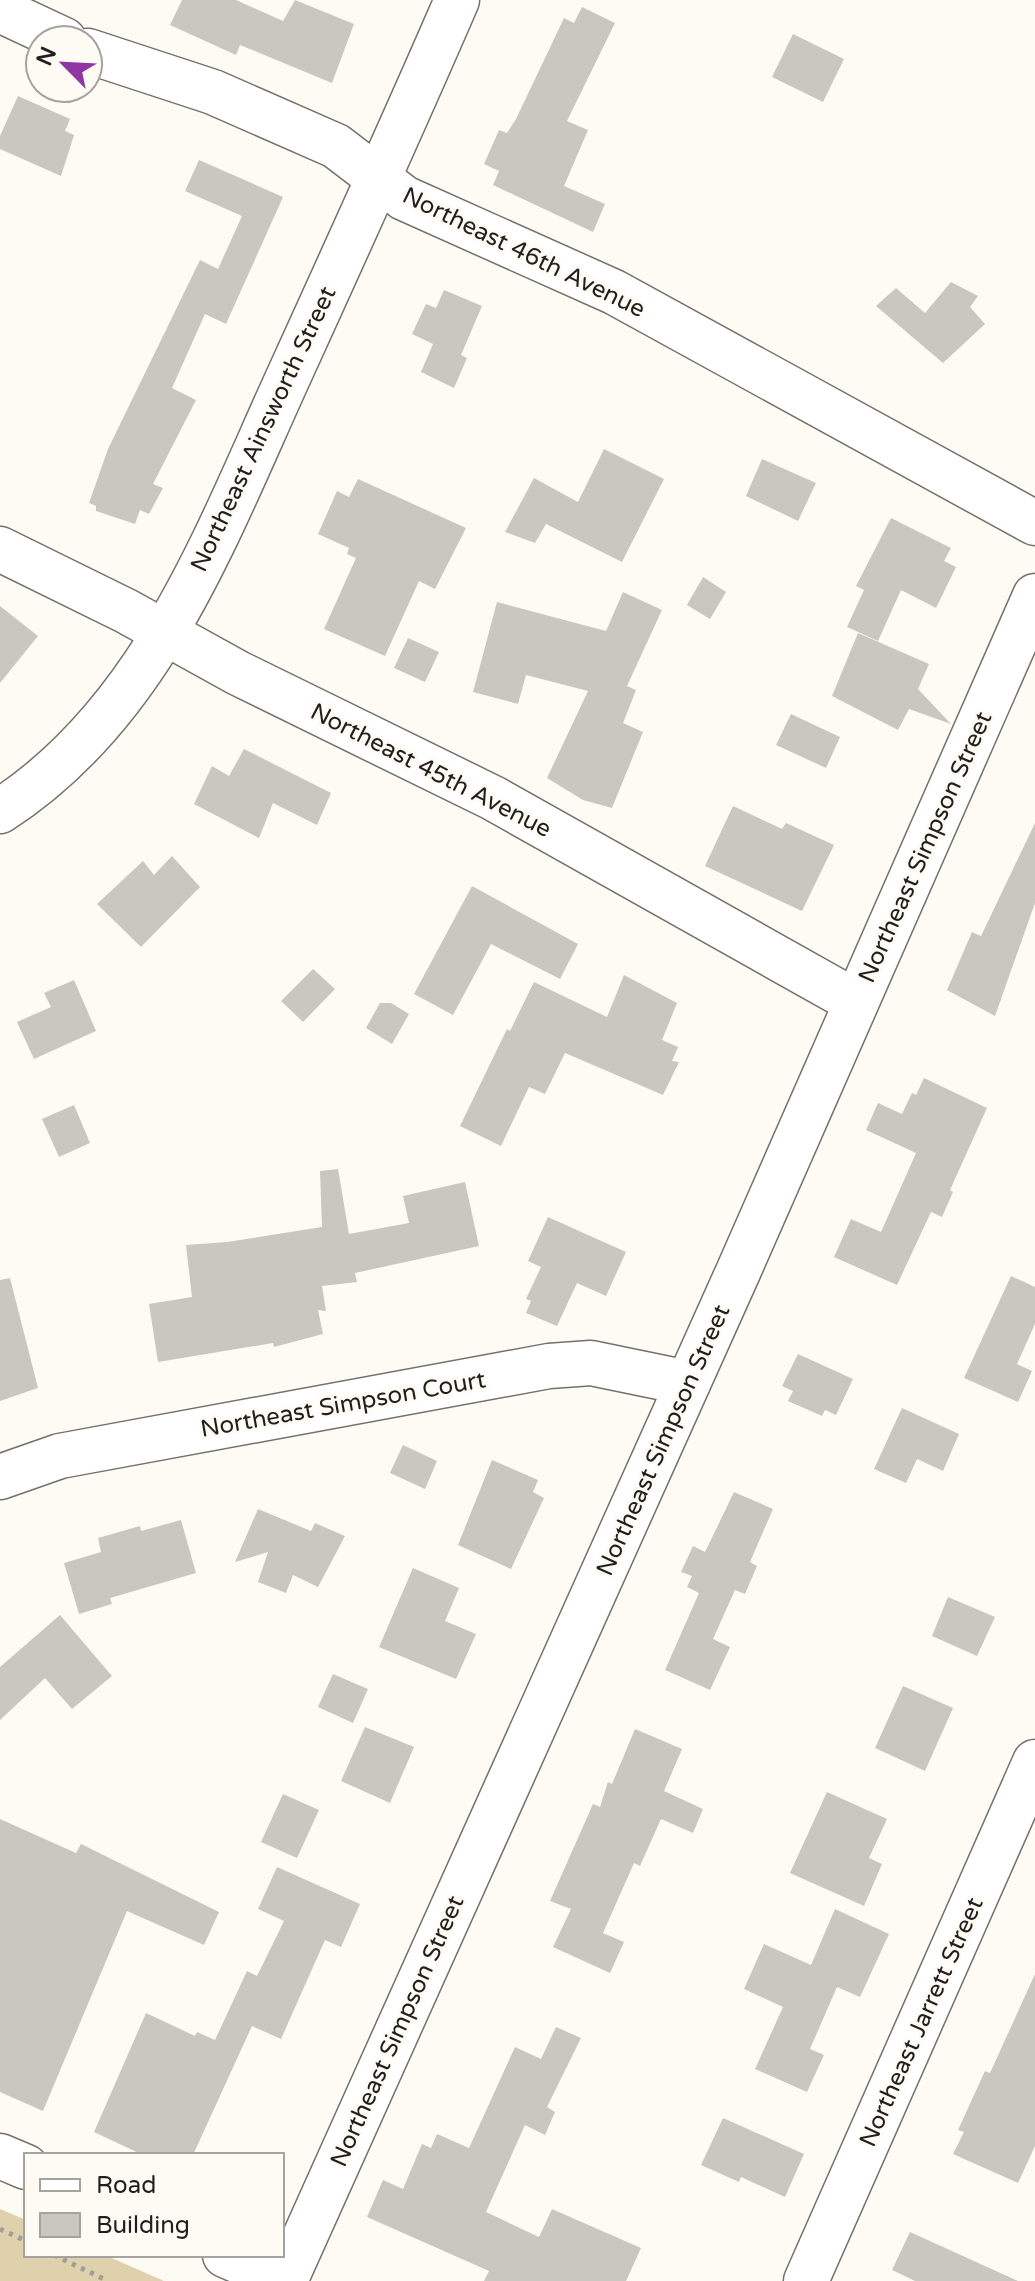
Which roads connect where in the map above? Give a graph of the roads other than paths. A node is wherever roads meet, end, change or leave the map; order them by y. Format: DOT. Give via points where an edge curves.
graph roads {
  1 [pos="457,0"];
  2 [pos="0,10"];
  3 [pos="30,24"];
  4 [pos="104,56"];
  5 [pos="380,178"];
  6 [pos="1035,523"];
  7 [pos="0,549"];
  8 [pos="1035,596"];
  9 [pos="165,635"];
  10 [pos="0,811"];
  11 [pos="856,1002"];
  12 [pos="688,1383"];
  13 [pos="0,1477"];
  14 [pos="1035,1762"];
  15 [pos="0,2156"];
  16 [pos="24,2166"];
  17 [pos="230,2257"];
  18 [pos="285,2281"];
  19 [pos="806,2281"];
  1 -- 5 [label="street, Northeast Ainsworth Street"];
  2 -- 3 [label="street"];
  4 -- 5 [label="street, Northeast 46th Avenue" via="213,92 309,134 336,146"];
  5 -- 6 [label="street, Northeast 46th Avenue" via="404,198 614,292"];
  5 -- 9 [label="street, Northeast Ainsworth Street"];
  7 -- 9 [label="street, Northeast 45th Avenue"];
  8 -- 11 [label="street, Northeast Simpson Street"];
  9 -- 10 [label="street, Northeast Ainsworth Street" via="94,728 46,776"];
  9 -- 11 [label="street, Northeast 45th Avenue" via="493,798"];
  11 -- 12 [label="street, Northeast Simpson Street"];
  12 -- 13 [label="street, Northeast Simpson Court" via="591,1363 549,1366 60,1456"];
  12 -- 18 [label="street, Northeast Simpson Street"];
  14 -- 19 [label="street, Northeast Jarrett Street"];
  15 -- 16 [label="street"];
  17 -- 18 [label="street"];
}
